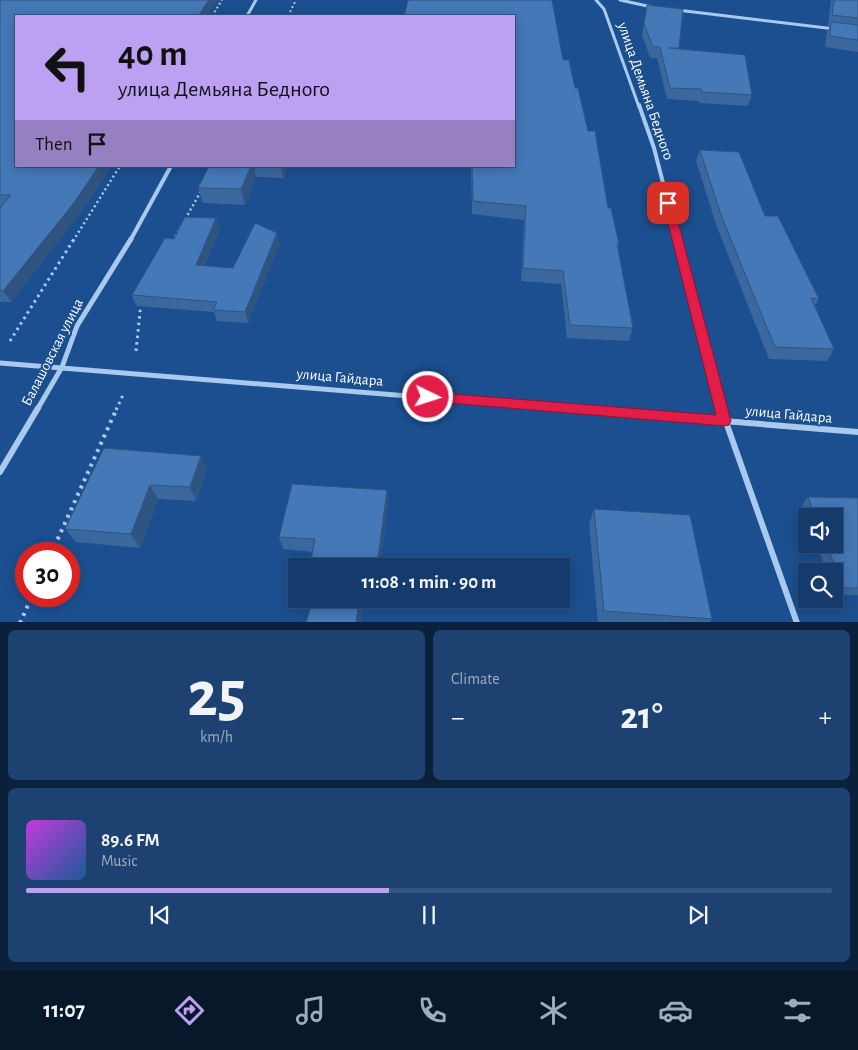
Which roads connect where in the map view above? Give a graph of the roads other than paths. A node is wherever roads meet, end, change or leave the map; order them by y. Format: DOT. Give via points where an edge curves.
graph roads {
  1 [pos="256,0"];
  2 [pos="596,0"];
  3 [pos="620,0"];
  4 [pos="657,7"];
  5 [pos="676,10"];
  6 [pos="248,15"];
  7 [pos="840,30"];
  8 [pos="170,167"];
  9 [pos="0,363"];
  10 [pos="62,366"];
  11 [pos="724,421"];
  12 [pos="858,432"];
  13 [pos="0,472"];
  14 [pos="797,622"];
  1 -- 6 [label="street"];
  2 -- 11 [label="street, улица Демьяна Бедного" via="604,9 654,148"];
  3 -- 4 [label="street"];
  5 -- 7 [label="street"];
  8 -- 10 [label="street, Балашовская улица" via="139,226 77,326"];
  9 -- 10 [label="street, улица Гайдара"];
  10 -- 11 [label="street, улица Гайдара"];
  10 -- 13 [label="street, Балашовская улица"];
  11 -- 12 [label="street, улица Гайдара"];
  11 -- 14 [label="street, улица Демьяна Бедного"];
}
